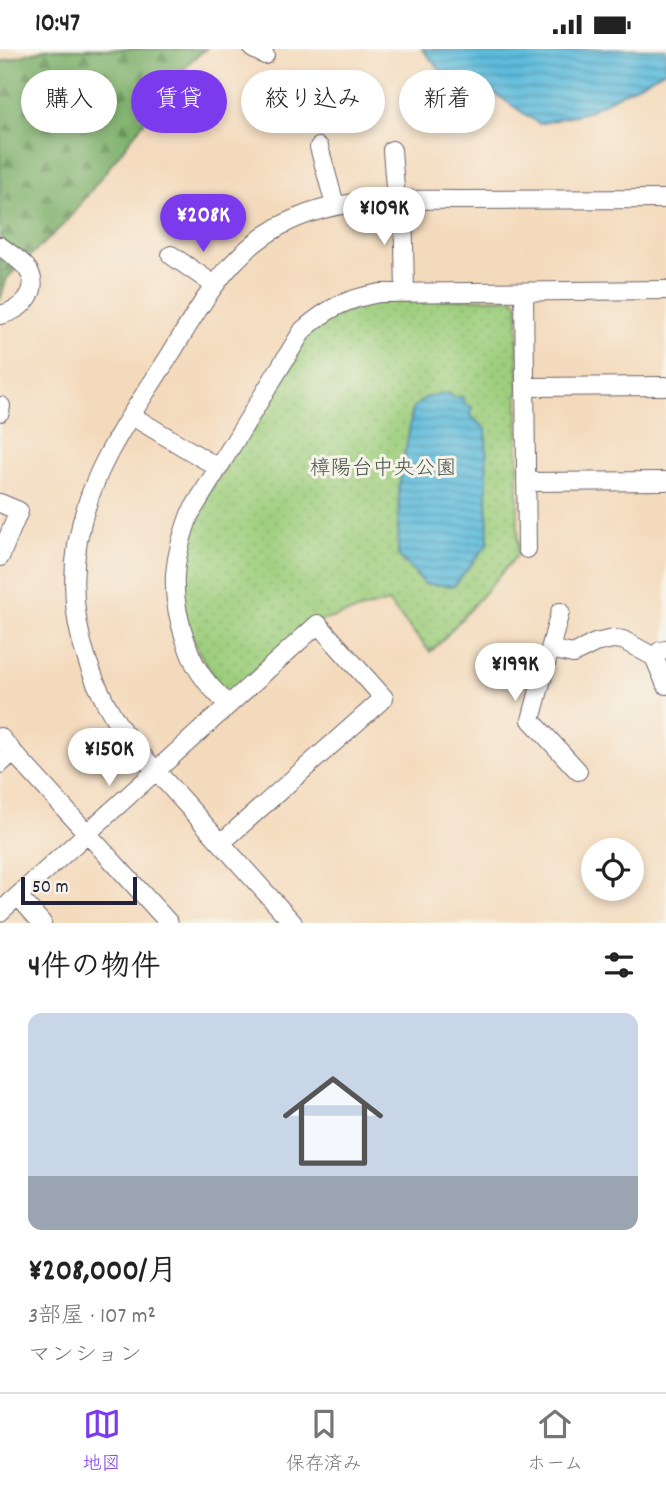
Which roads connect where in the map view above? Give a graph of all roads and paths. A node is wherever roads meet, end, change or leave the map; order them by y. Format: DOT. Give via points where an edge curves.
graph roads {
  1 [pos="319,147"];
  2 [pos="392,150"];
  3 [pos="666,199"];
  4 [pos="399,200"];
  5 [pos="335,205"];
  6 [pos="0,246"];
  7 [pos="171,255"];
  8 [pos="213,284"];
  9 [pos="666,290"];
  10 [pos="405,292"];
  11 [pos="524,292"];
  12 [pos="0,315"];
  13 [pos="666,386"];
  14 [pos="525,387"];
  15 [pos="132,416"];
  16 [pos="217,467"];
  17 [pos="666,481"];
  18 [pos="526,482"];
  19 [pos="0,503"];
  20 [pos="527,549"];
  21 [pos="0,557"];
  22 [pos="560,612"];
  23 [pos="550,649"];
  24 [pos="660,654"];
  25 [pos="666,685"];
  26 [pos="228,705"];
  27 [pos="0,737"];
  28 [pos="7,758"];
  29 [pos="156,771"];
  30 [pos="578,771"];
  31 [pos="88,832"];
  32 [pos="221,843"];
  33 [pos="18,896"];
  34 [pos="0,912"];
  35 [pos="42,923"];
  36 [pos="169,923"];
  37 [pos="293,923"];
  1 -- 5 [label="street"];
  2 -- 4 [label="street"];
  3 -- 4 [label="street"];
  4 -- 5 [label="street"];
  4 -- 10 [label="street"];
  5 -- 8 [label="street" via="304,215 251,244"];
  6 -- 12 [label="street" via="28,269 33,285 26,302"];
  7 -- 8 [label="street"];
  8 -- 15 [label="street"];
  9 -- 11 [label="street"];
  10 -- 11 [label="street"];
  10 -- 16 [label="street" via="341,302 303,330"];
  11 -- 14 [label="street"];
  13 -- 14 [label="street"];
  14 -- 18 [label="street"];
  15 -- 16 [label="street"];
  15 -- 29 [label="street" via="85,508 73,582 77,623 96,686 112,717"];
  16 -- 26 [label="street" via="179,542 174,578 176,615 190,653 205,680"];
  17 -- 18 [label="street"];
  18 -- 20 [label="street"];
  19 -- 21 [label="street" via="19,511"];
  22 -- 23 [label="street"];
  23 -- 24 [label="street" via="573,654 613,639"];
  23 -- 30 [label="street" via="531,720"];
  24 -- 25 [label="street"];
  26 -- 29 [label="street"];
  26 -- 32 [label="street" via="318,624 384,698"];
  27 -- 28 [label="street"];
  28 -- 31 [label="street"];
  29 -- 31 [label="street"];
  29 -- 32 [label="street"];
  31 -- 33 [label="street"];
  31 -- 36 [label="street"];
  32 -- 37 [label="street"];
  33 -- 34 [label="street"];
  33 -- 35 [label="street"];
}
